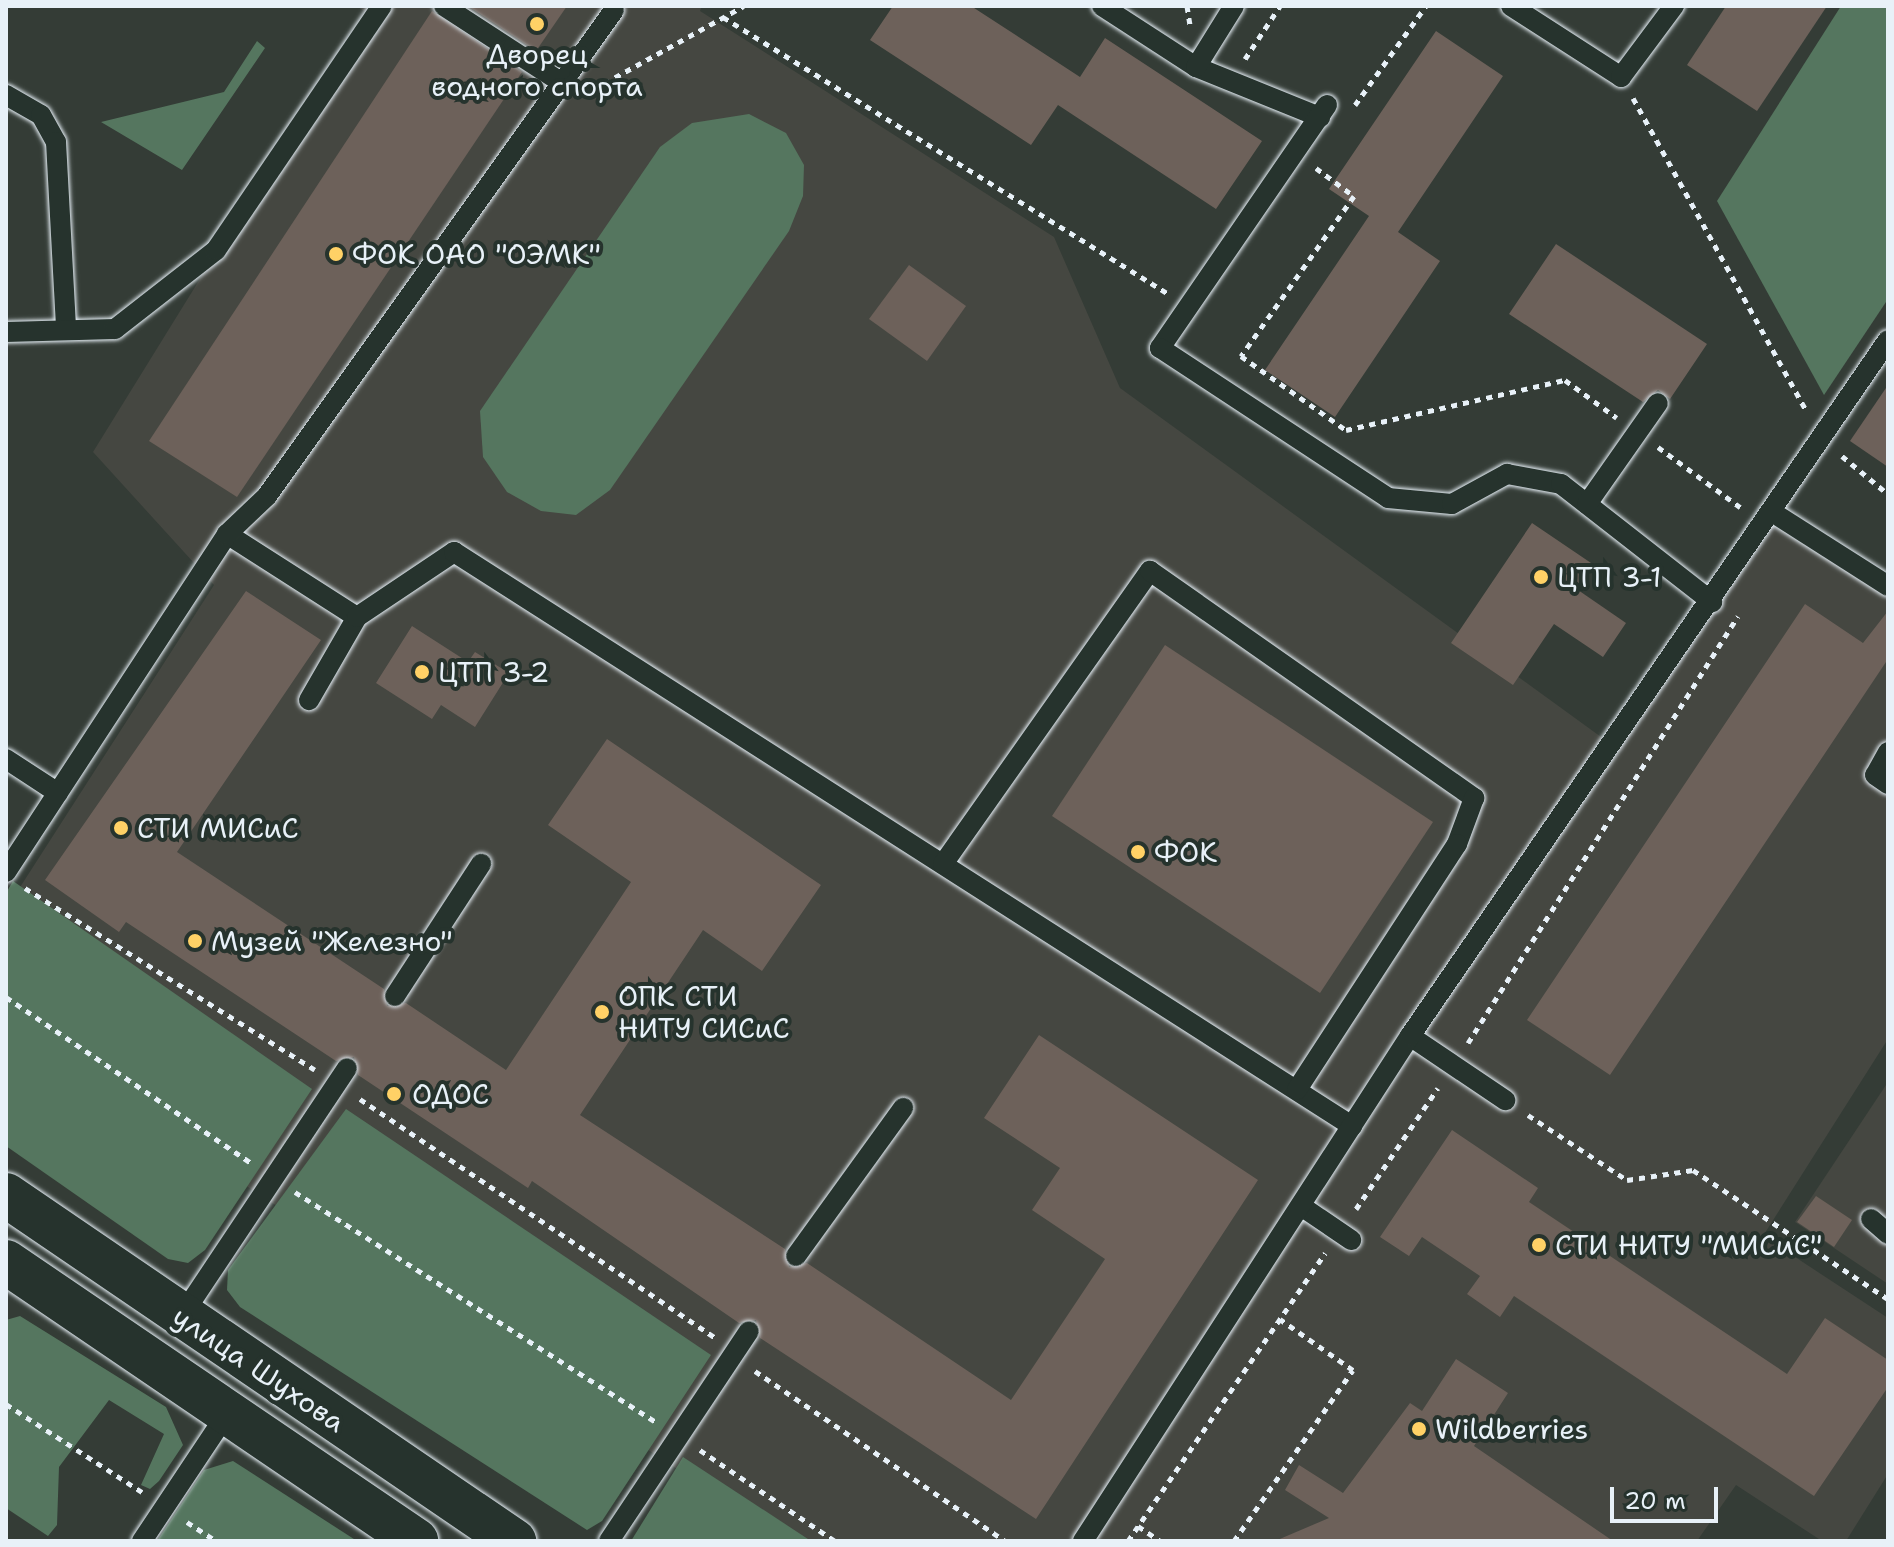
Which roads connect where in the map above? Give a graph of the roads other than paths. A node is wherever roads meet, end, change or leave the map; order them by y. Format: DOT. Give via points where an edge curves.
graph roads {
  1 [pos="382,6"];
  2 [pos="444,6"];
  3 [pos="1102,6"];
  4 [pos="1234,6"];
  5 [pos="1511,6"];
  6 [pos="1674,6"];
  7 [pos="614,10"];
  8 [pos="1196,67"];
  9 [pos="562,83"];
  10 [pos="6,95"];
  11 [pos="66,329"];
  12 [pos="6,332"];
  13 [pos="1888,340"];
  14 [pos="1658,403"];
  15 [pos="1587,504"];
  16 [pos="1768,518"];
  17 [pos="227,534"];
  18 [pos="1886,580"];
  19 [pos="1712,602"];
  20 [pos="357,617"];
  21 [pos="309,700"];
  22 [pos="1888,752"];
  23 [pos="6,759"];
  24 [pos="1888,784"];
  25 [pos="58,793"];
  26 [pos="481,864"];
  27 [pos="943,864"];
  28 [pos="12,877"];
  29 [pos="395,996"];
  30 [pos="1410,1036"];
  31 [pos="342,1076"];
  32 [pos="1297,1089"];
  33 [pos="1505,1100"];
  34 [pos="903,1108"];
  35 [pos="1352,1126"];
  36 [pos="6,1195"];
  37 [pos="1304,1208"];
  38 [pos="1871,1219"];
  39 [pos="1888,1234"];
  40 [pos="1346,1236"];
  41 [pos="796,1256"];
  42 [pos="6,1262"];
  43 [pos="181,1317"];
  44 [pos="749,1331"];
  45 [pos="226,1415"];
  46 [pos="142,1541"];
  47 [pos="416,1541"];
  48 [pos="514,1541"];
  49 [pos="609,1541"];
  50 [pos="1083,1541"];
  1 -- 11 [label="lane" via="216,250 115,329"];
  2 -- 9 [label="lane"];
  3 -- 8 [label="lane"];
  4 -- 8 [label="lane"];
  5 -- 6 [label="lane" via="1621,77"];
  7 -- 9 [label="lane"];
  8 -- 15 [label="lane" via="1323,111 1160,348 1388,498 1452,504 1507,474 1561,484"];
  9 -- 17 [label="lane" via="267,496"];
  10 -- 11 [label="lane" via="41,115 56,142"];
  11 -- 12 [label="lane"];
  13 -- 16 [label="lane"];
  14 -- 15 [label="lane"];
  15 -- 19 [label="lane"];
  16 -- 18 [label="lane"];
  16 -- 19 [label="lane"];
  17 -- 20 [label="lane"];
  17 -- 25 [label="lane"];
  19 -- 30 [label="lane"];
  20 -- 21 [label="lane"];
  20 -- 27 [label="lane" via="454,552 741,741"];
  22 -- 24 [label="lane" via="1875,775"];
  23 -- 25 [label="lane"];
  25 -- 28 [label="lane"];
  26 -- 29 [label="lane"];
  27 -- 32 [label="lane"];
  27 -- 32 [label="lane" via="1150,571 1474,798 1457,844"];
  30 -- 33 [label="lane"];
  30 -- 35 [label="lane"];
  31 -- 43 [label="lane"];
  32 -- 35 [label="lane"];
  34 -- 41 [label="lane"];
  35 -- 37 [label="lane"];
  36 -- 43 [label="main road, улица Шухова"];
  37 -- 40 [label="lane"];
  37 -- 50 [label="lane"];
  38 -- 39 [label="lane"];
  42 -- 45 [label="main road, улица Шухова"];
  43 -- 48 [label="main road, улица Шухова"];
  44 -- 49 [label="lane"];
  45 -- 46 [label="lane"];
  45 -- 47 [label="main road, улица Шухова"];
}
